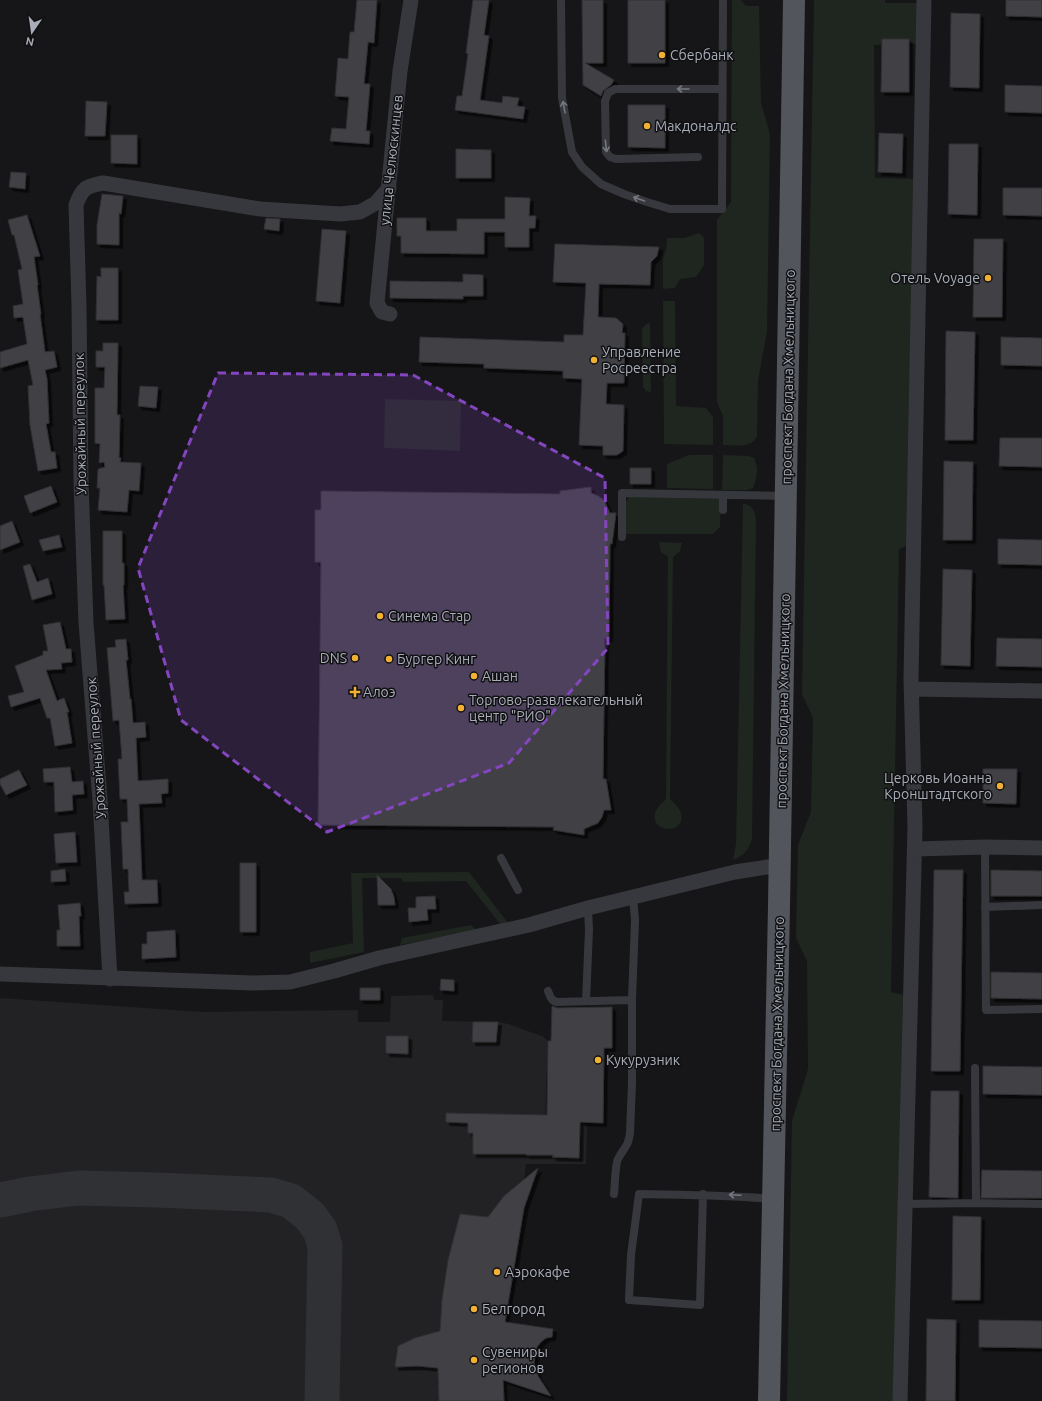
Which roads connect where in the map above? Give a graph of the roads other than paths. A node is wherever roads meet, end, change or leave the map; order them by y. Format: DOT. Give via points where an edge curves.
graph roads {
  1 [pos="411,0"];
  2 [pos="561,0"];
  3 [pos="723,0"];
  4 [pos="794,0"];
  5 [pos="924,0"];
  6 [pos="722,89"];
  7 [pos="698,157"];
  8 [pos="389,188"];
  9 [pos="390,314"];
  10 [pos="723,495"];
  11 [pos="786,496"];
  12 [pos="723,510"];
  13 [pos="622,537"];
  14 [pos="912,689"];
  15 [pos="1042,691"];
  16 [pos="985,847"];
  17 [pos="1042,848"];
  18 [pos="915,849"];
  19 [pos="501,858"];
  20 [pos="780,867"];
  21 [pos="518,890"];
  22 [pos="633,897"];
  23 [pos="1042,905"];
  24 [pos="985,907"];
  25 [pos="588,908"];
  26 [pos="0,974"];
  27 [pos="110,979"];
  28 [pos="548,991"];
  29 [pos="632,1000"];
  30 [pos="586,1001"];
  31 [pos="1040,1009"];
  32 [pos="975,1068"];
  33 [pos="614,1194"];
  34 [pos="703,1194"];
  35 [pos="773,1199"];
  36 [pos="976,1203"];
  37 [pos="905,1204"];
  38 [pos="1042,1204"];
  39 [pos="769,1401"];
  40 [pos="900,1401"];
  1 -- 8 [label="street, улица Челюскинцев" via="400,71"];
  6 -- 2 [label="lane, one-way" via="722,210 670,209 601,184 582,167 572,152 562,98"];
  3 -- 6 [label="lane"];
  4 -- 11 [label="main road, проспект Богдана Хмельницкого"];
  5 -- 14 [label="street"];
  6 -- 7 [label="lane, one-way" via="615,89 608,93 604,102 606,152 610,157"];
  8 -- 9 [label="street, улица Челюскинцев" via="377,303 382,312"];
  8 -- 27 [label="street, Урожайный переулок" via="376,203 360,212 340,214 260,209 103,183 90,185 80,192 76,205 85,615 100,800"];
  10 -- 11 [label="lane"];
  10 -- 12 [label="lane"];
  10 -- 13 [label="lane" via="622,493"];
  11 -- 20 [label="main road, проспект Богдана Хмельницкого"];
  14 -- 15 [label="street"];
  14 -- 18 [label="street"];
  16 -- 17 [label="street"];
  16 -- 18 [label="street"];
  16 -- 24 [label="lane"];
  18 -- 37 [label="street"];
  19 -- 21 [label="lane"];
  20 -- 22 [label="street" via="735,872"];
  20 -- 35 [label="main road, проспект Богдана Хмельницкого"];
  22 -- 25 [label="street"];
  22 -- 29 [label="lane" via="635,920"];
  23 -- 24 [label="lane"];
  24 -- 31 [label="lane" via="986,1010"];
  25 -- 27 [label="street" via="529,925 379,958 290,982"];
  25 -- 30 [label="lane"];
  26 -- 27 [label="street"];
  28 -- 30 [label="lane" via="554,1001"];
  29 -- 30 [label="lane"];
  29 -- 33 [label="lane" via="630,1133 626,1148 618,1160"];
  32 -- 36 [label="lane"];
  34 -- 34 [label="lane" via="700,1305 629,1300 630,1255 639,1194"];
  35 -- 34 [label="lane, one-way"];
  35 -- 39 [label="main road, проспект Богдана Хмельницкого"];
  36 -- 37 [label="lane"];
  36 -- 38 [label="lane"];
  37 -- 40 [label="street"];
}
